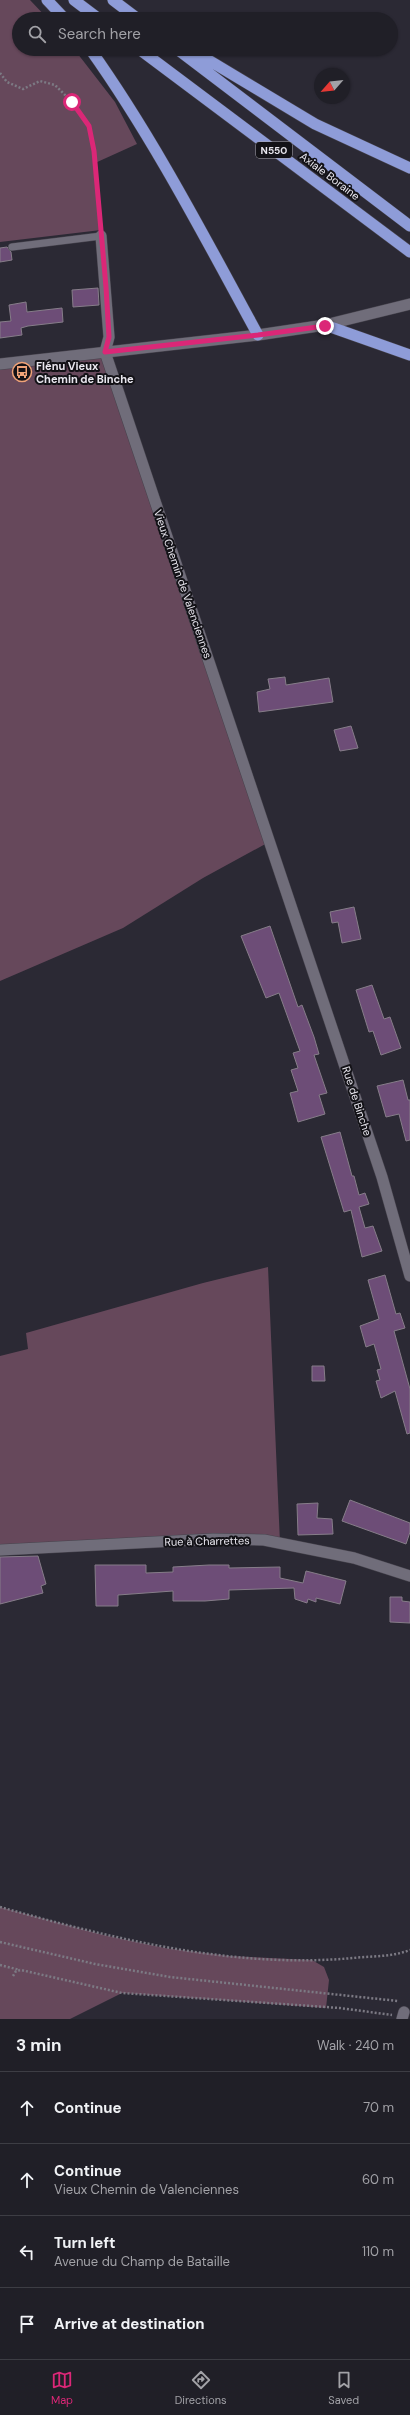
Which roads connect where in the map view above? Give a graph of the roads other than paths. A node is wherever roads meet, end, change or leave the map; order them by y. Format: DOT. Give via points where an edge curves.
graph roads {
  1 [pos="47,0"];
  2 [pos="74,0"];
  3 [pos="113,0"];
  4 [pos="58,12"];
  5 [pos="90,12"];
  6 [pos="129,12"];
  7 [pos="95,56"];
  8 [pos="148,56"];
  9 [pos="186,56"];
  10 [pos="202,56"];
  11 [pos="410,168"];
  12 [pos="410,226"];
  13 [pos="101,236"];
  14 [pos="12,248"];
  15 [pos="410,252"];
  16 [pos="410,304"];
  17 [pos="325,326"];
  18 [pos="258,335"];
  19 [pos="105,352"];
  20 [pos="410,355"];
  21 [pos="0,364"];
  22 [pos="299,926"];
  23 [pos="410,1276"];
  24 [pos="0,1550"];
  25 [pos="410,1576"];
  1 -- 4 [label="highway"];
  2 -- 5 [label="highway"];
  3 -- 6 [label="highway"];
  7 -- 18 [label="highway" via="138,123 206,238"];
  8 -- 15 [label="highway, Axiale Boraine / N550"];
  9 -- 12 [label="highway, Axiale Boraine / N550"];
  10 -- 11 [label="highway" via="315,124"];
  13 -- 14 [label="lane"];
  13 -- 19 [label="street, Vieux Chemin de Valenciennes" via="109,337"];
  16 -- 17 [label="street"];
  17 -- 18 [label="street"];
  17 -- 20 [label="highway"];
  18 -- 19 [label="street"];
  19 -- 21 [label="street"];
  19 -- 22 [label="street, Vieux Chemin de Valenciennes"];
  22 -- 23 [label="street, Rue de Binche" via="382,1177"];
  24 -- 25 [label="street, Rue à Charrettes" via="213,1539 264,1540 354,1558"];
}
